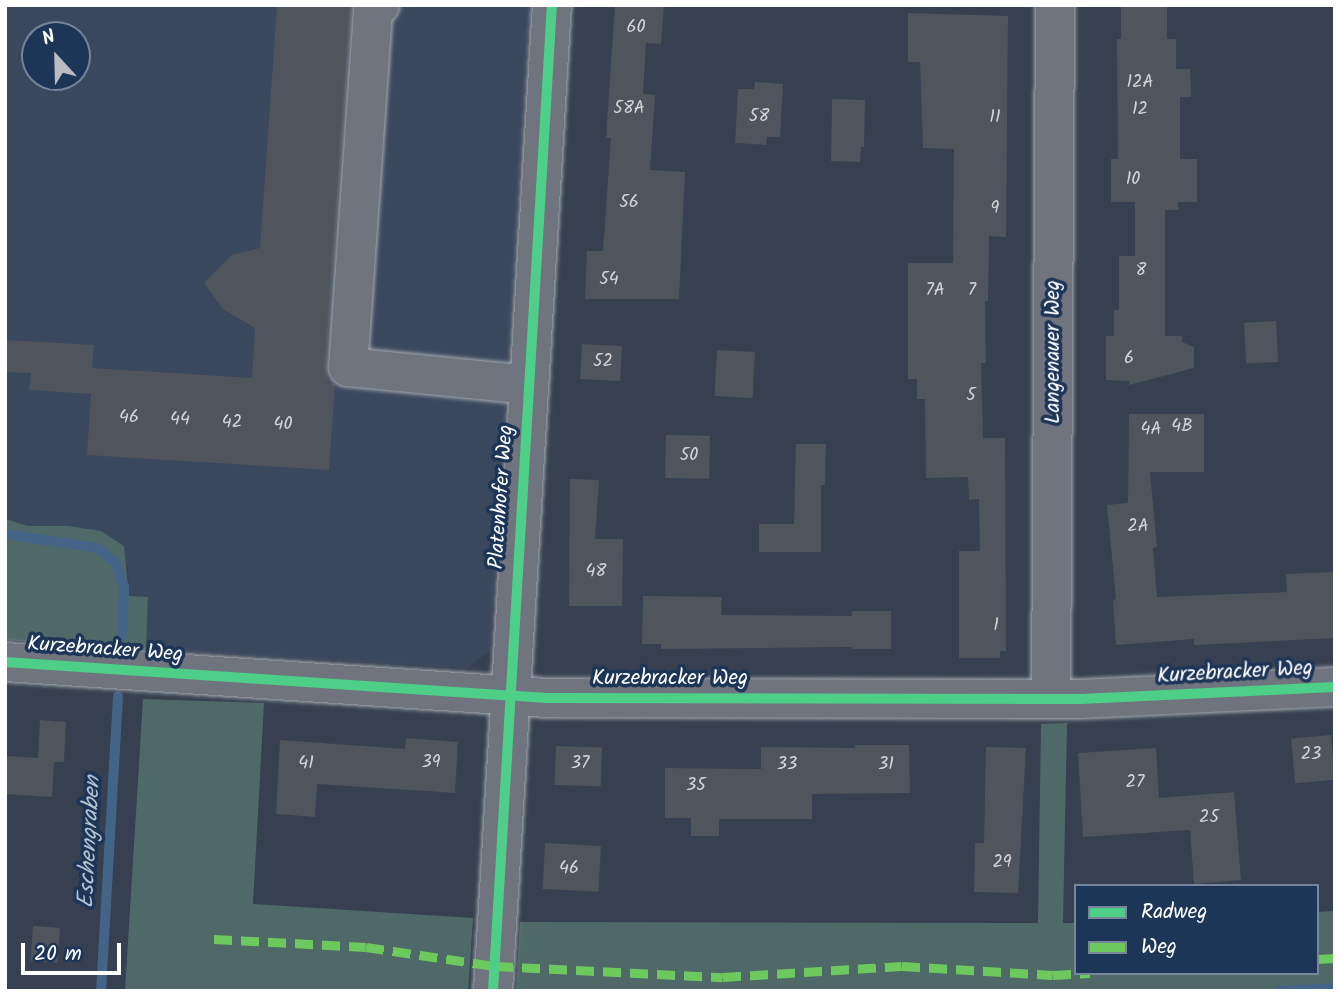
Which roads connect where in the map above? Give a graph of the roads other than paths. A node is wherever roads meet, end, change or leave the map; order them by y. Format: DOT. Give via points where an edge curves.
graph roads {
  1 [pos="380,5"];
  2 [pos="552,5"];
  3 [pos="1055,5"];
  4 [pos="529,385"];
  5 [pos="5,662"];
  6 [pos="1335,687"];
  7 [pos="509,695"];
  8 [pos="1051,699"];
  9 [pos="493,991"];
  1 -- 4 [label="street" via="373,11 348,367"];
  2 -- 4 [label="street, Platenhofer Weg"];
  3 -- 8 [label="street, Langenauer Weg"];
  4 -- 7 [label="street, Platenhofer Weg"];
  5 -- 7 [label="street, Kurzebracker Weg"];
  6 -- 8 [label="street, Kurzebracker Weg"];
  7 -- 8 [label="street, Kurzebracker Weg"];
  7 -- 9 [label="street, Platenhofer Weg"];
}
